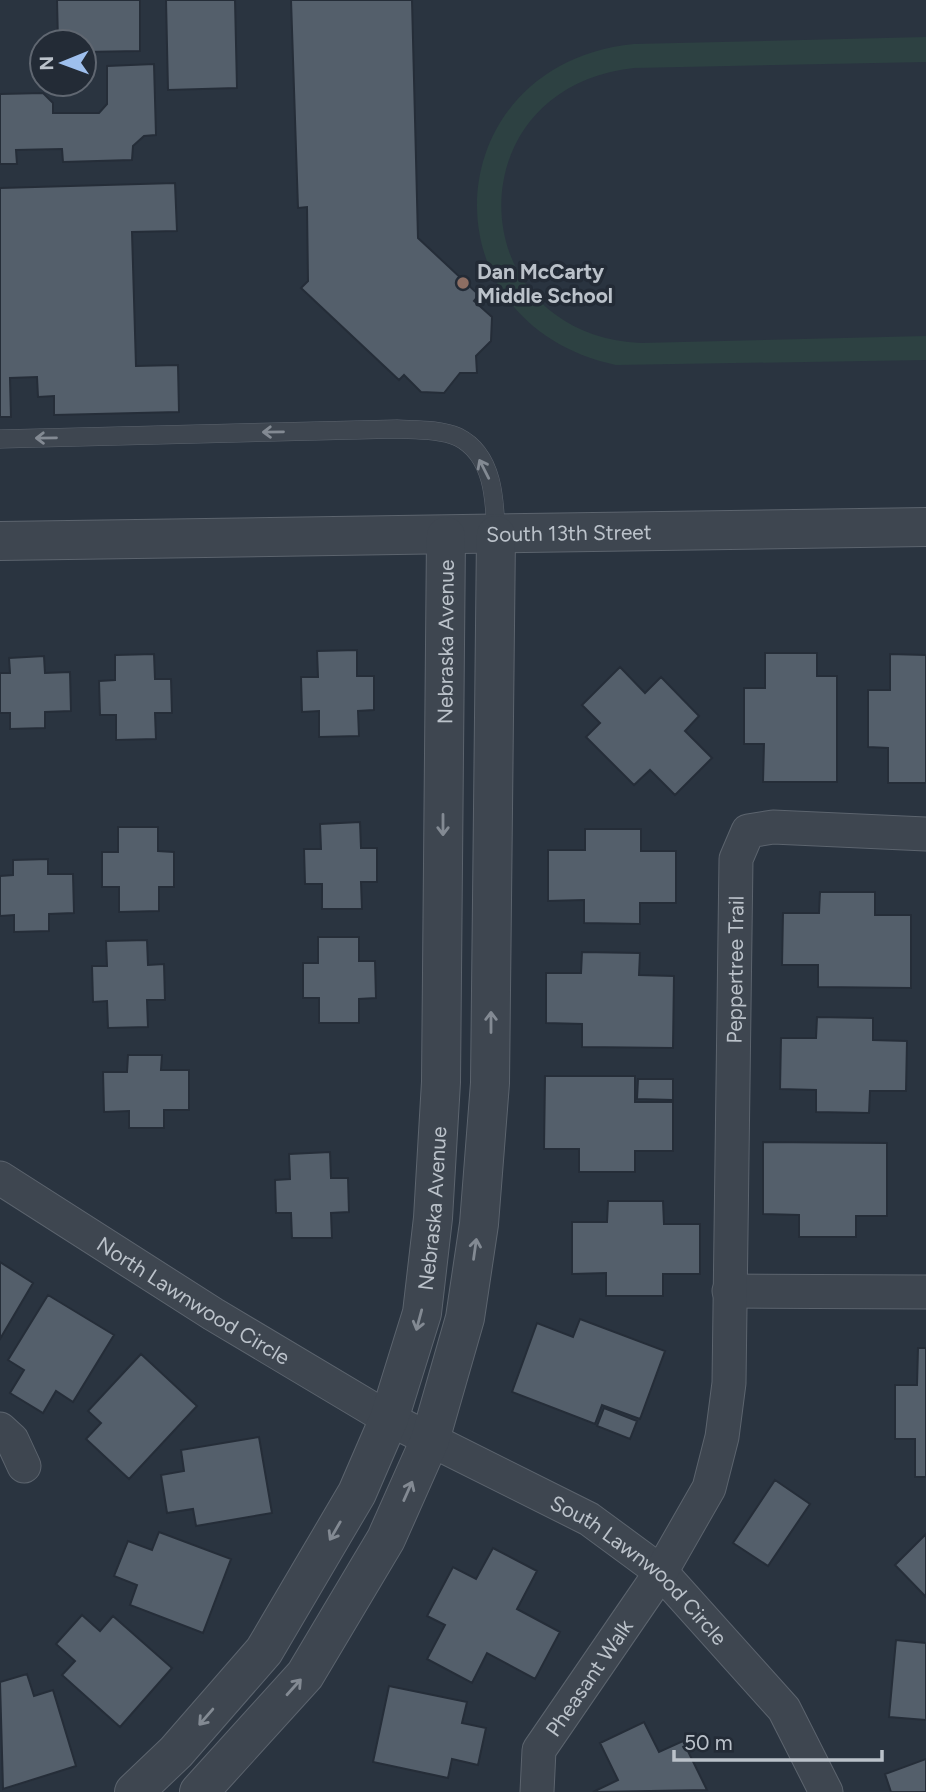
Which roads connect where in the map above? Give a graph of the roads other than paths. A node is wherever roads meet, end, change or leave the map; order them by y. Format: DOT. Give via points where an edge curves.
graph roads {
  1 [pos="0,439"];
  2 [pos="926,527"];
  3 [pos="496,535"];
  4 [pos="446,536"];
  5 [pos="0,541"];
  6 [pos="443,777"];
  7 [pos="493,778"];
  8 [pos="926,834"];
  9 [pos="441,1082"];
  10 [pos="490,1083"];
  11 [pos="0,1178"];
  12 [pos="729,1291"];
  13 [pos="926,1292"];
  14 [pos="389,1419"];
  15 [pos="0,1429"];
  16 [pos="430,1440"];
  17 [pos="24,1466"];
  18 [pos="661,1572"];
  19 [pos="134,1792"];
  20 [pos="199,1792"];
  21 [pos="537,1792"];
  22 [pos="826,1792"];
  3 -- 1 [label="lane, one-way" via="494,490 483,463 458,437 441,432 397,429"];
  2 -- 3 [label="street, South 13th Street"];
  3 -- 4 [label="street, South 13th Street"];
  3 -- 7 [label="street"];
  4 -- 5 [label="street, South 13th Street"];
  4 -- 6 [label="street, Nebraska Avenue"];
  6 -- 7 [label="street"];
  6 -- 9 [label="street, Nebraska Avenue, one-way"];
  10 -- 7 [label="street, one-way"];
  8 -- 12 [label="street, Peppertree Trail" via="773,827 748,831 736,859"];
  9 -- 10 [label="street"];
  9 -- 14 [label="street, Nebraska Avenue, one-way" via="422,1313"];
  16 -- 10 [label="street, one-way" via="466,1318"];
  11 -- 14 [label="street, North Lawnwood Circle"];
  12 -- 13 [label="street"];
  12 -- 18 [label="street, Peppertree Trail" via="729,1383 719,1450 709,1488"];
  14 -- 16 [label="street, South Lawnwood Circle"];
  14 -- 19 [label="street, Nebraska Avenue, one-way" via="357,1493 264,1651 176,1752"];
  15 -- 17 [label="street" via="12,1440"];
  16 -- 18 [label="street, South Lawnwood Circle" via="589,1519"];
  20 -- 16 [label="street, one-way" via="304,1675 386,1539"];
  18 -- 21 [label="street, Pheasant Walk" via="539,1750"];
  18 -- 22 [label="street, South Lawnwood Circle" via="784,1709"];
}
